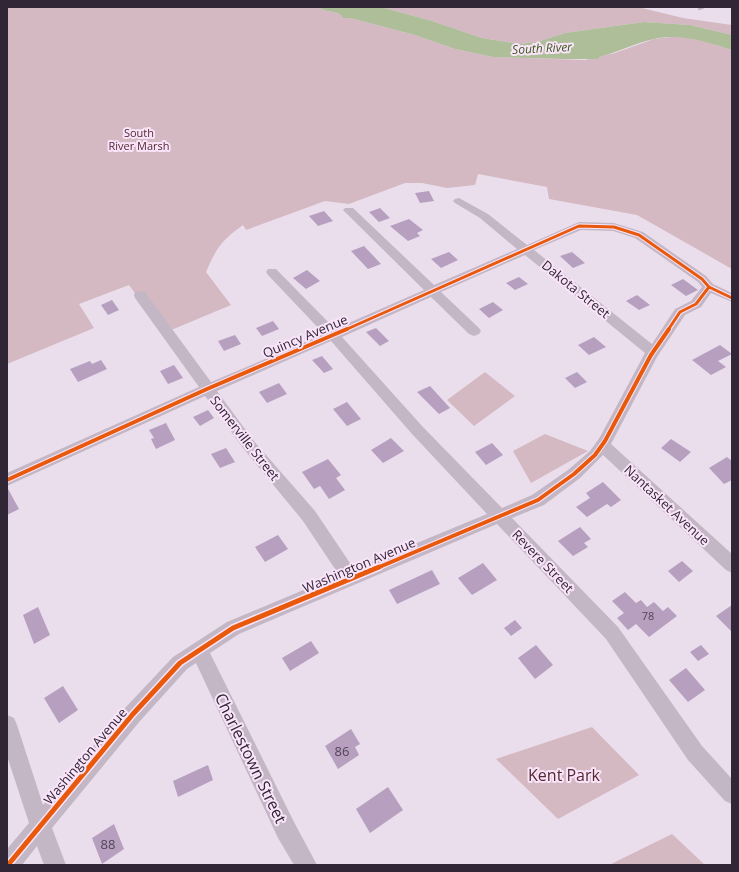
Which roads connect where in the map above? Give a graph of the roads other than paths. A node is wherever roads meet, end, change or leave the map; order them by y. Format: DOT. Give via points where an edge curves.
graph roads {
  1 [pos="459,201"];
  2 [pos="349,210"];
  3 [pos="526,249"];
  4 [pos="272,272"];
  5 [pos="709,287"];
  6 [pos="433,291"];
  7 [pos="140,295"];
  8 [pos="732,298"];
  9 [pos="474,331"];
  10 [pos="333,336"];
  11 [pos="653,352"];
  12 [pos="208,389"];
  13 [pos="602,445"];
  14 [pos="7,480"];
  15 [pos="500,516"];
  16 [pos="732,565"];
  17 [pos="351,579"];
  18 [pos="198,650"];
  19 [pos="7,724"];
  20 [pos="732,794"];
  21 [pos="40,826"];
  22 [pos="8,865"];
  23 [pos="55,865"];
  24 [pos="306,865"];
  1 -- 3 [label="street, Dakota Street" via="484,216"];
  2 -- 6 [label="street"];
  3 -- 5 [label="street, Quincy Avenue" via="579,226 614,227 647,240 702,278"];
  3 -- 6 [label="street, Quincy Avenue"];
  3 -- 11 [label="street, Dakota Street"];
  4 -- 10 [label="street, Revere Street"];
  5 -- 8 [label="street, Quincy Avenue"];
  5 -- 11 [label="street, Washington Avenue" via="696,304 680,312"];
  6 -- 9 [label="street"];
  6 -- 10 [label="street, Quincy Avenue"];
  7 -- 12 [label="street, Somerville Street"];
  10 -- 12 [label="street, Quincy Avenue"];
  10 -- 15 [label="street, Revere Street" via="417,430"];
  11 -- 13 [label="street, Washington Avenue"];
  12 -- 14 [label="street, Quincy Avenue"];
  12 -- 17 [label="street, Somerville Street" via="248,444 309,516"];
  13 -- 15 [label="street, Washington Avenue" via="574,474 555,489 538,500"];
  13 -- 16 [label="street, Nantasket Avenue"];
  15 -- 17 [label="street, Washington Avenue"];
  15 -- 20 [label="street, Revere Street" via="612,633 696,753"];
  17 -- 18 [label="street, Washington Avenue" via="233,628"];
  18 -- 21 [label="street, Washington Avenue" via="180,663 133,714"];
  18 -- 24 [label="street, Charlestown Street"];
  19 -- 21 [label="street"];
  21 -- 22 [label="street, Washington Avenue"];
  21 -- 23 [label="street"];
}
